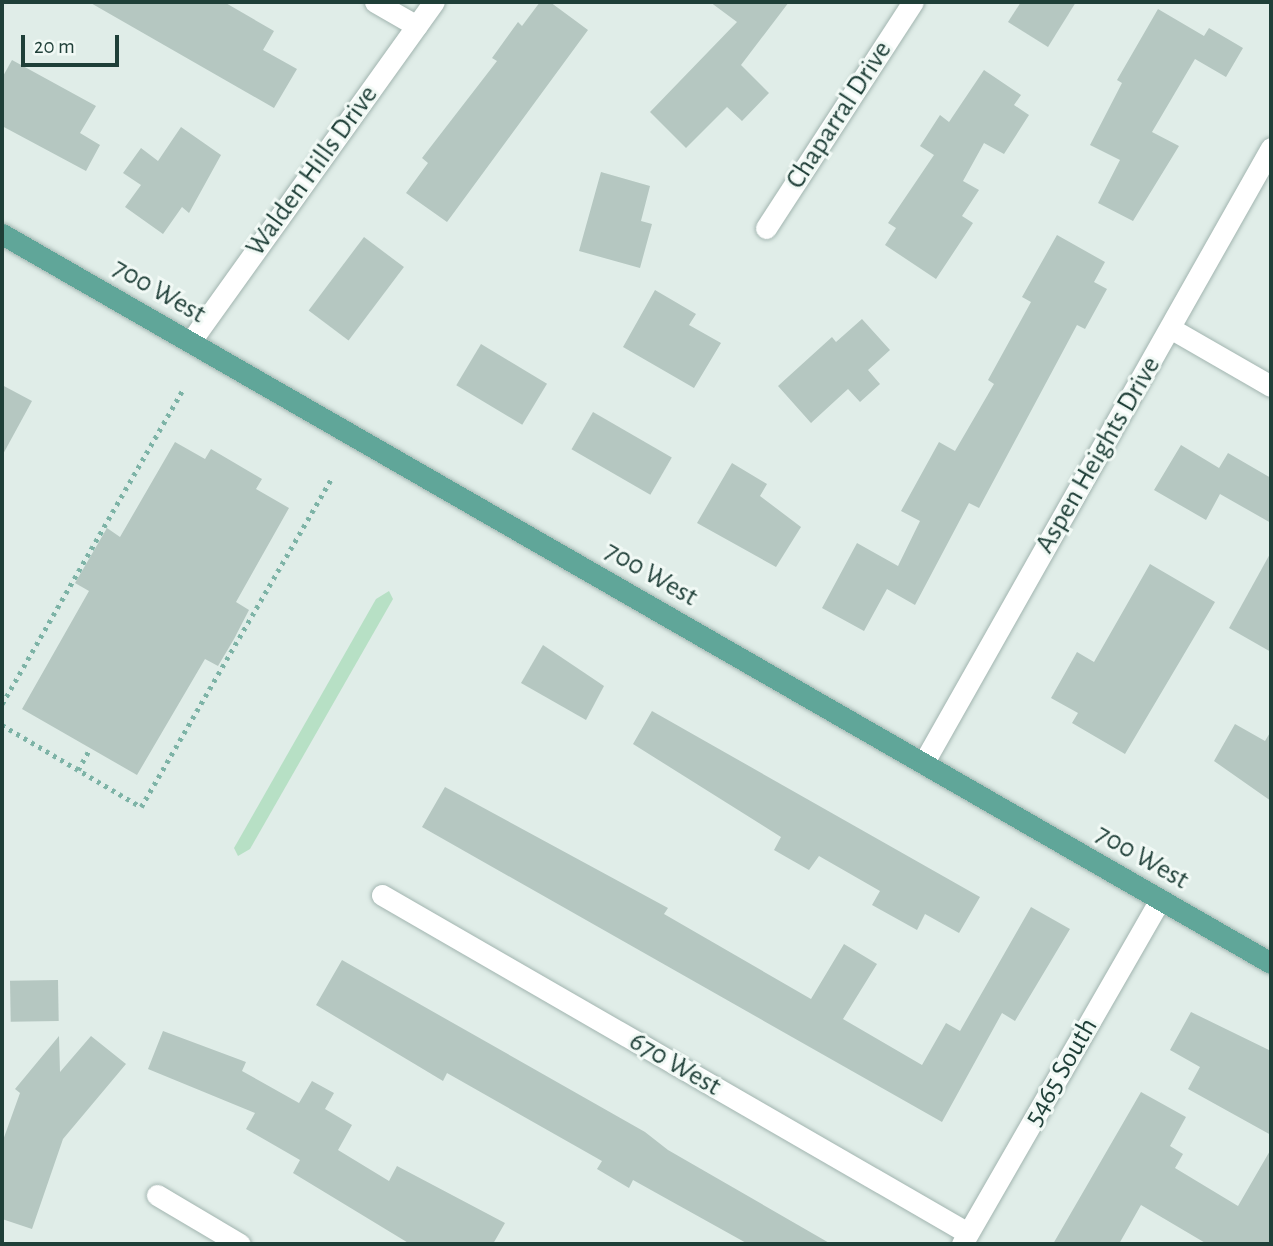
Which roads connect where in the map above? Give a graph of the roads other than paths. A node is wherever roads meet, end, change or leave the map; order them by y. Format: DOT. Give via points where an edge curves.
graph roads {
  1 [pos="375,2"];
  2 [pos="434,2"];
  3 [pos="913,2"];
  4 [pos="417,26"];
  5 [pos="1271,148"];
  6 [pos="766,228"];
  7 [pos="2,234"];
  8 [pos="1170,328"];
  9 [pos="191,341"];
  10 [pos="1271,386"];
  11 [pos="924,762"];
  12 [pos="382,895"];
  13 [pos="1160,900"];
  14 [pos="1271,963"];
  15 [pos="157,1195"];
  16 [pos="965,1239"];
  17 [pos="240,1244"];
  1 -- 4 [label="street"];
  2 -- 4 [label="street, Walden Hills Drive"];
  3 -- 6 [label="street, Chaparral Drive"];
  4 -- 9 [label="street, Walden Hills Drive"];
  5 -- 8 [label="street, Aspen Heights Drive"];
  7 -- 9 [label="main road, 700 West"];
  8 -- 10 [label="street"];
  8 -- 11 [label="street, Aspen Heights Drive"];
  9 -- 11 [label="main road, 700 West"];
  11 -- 13 [label="main road, 700 West"];
  12 -- 16 [label="street, 670 West"];
  13 -- 14 [label="main road, 700 West"];
  13 -- 16 [label="street, 5465 South"];
  15 -- 17 [label="street"];
}
